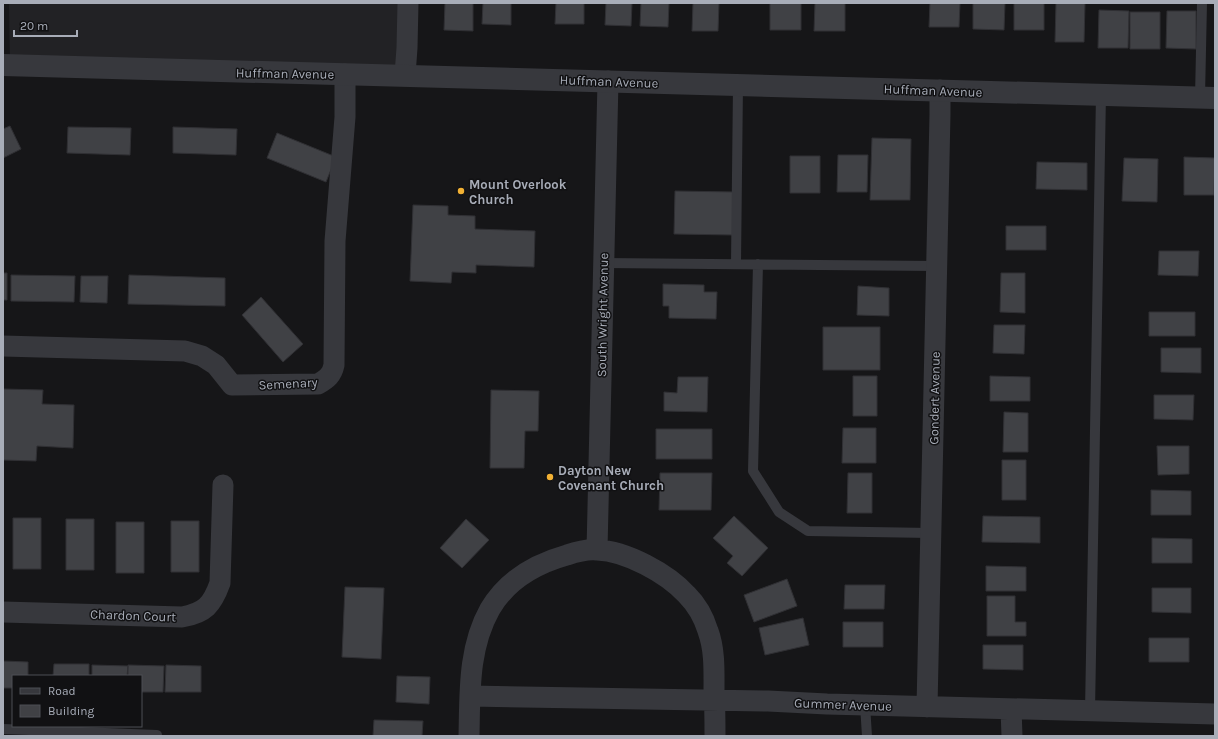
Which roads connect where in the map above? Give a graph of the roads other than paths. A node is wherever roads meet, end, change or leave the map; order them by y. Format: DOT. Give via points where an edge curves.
graph roads {
  1 [pos="408,3"];
  2 [pos="1202,3"];
  3 [pos="3,65"];
  4 [pos="345,74"];
  5 [pos="405,75"];
  6 [pos="608,81"];
  7 [pos="738,85"];
  8 [pos="940,90"];
  9 [pos="1101,94"];
  10 [pos="1208,97"];
  11 [pos="604,263"];
  12 [pos="736,264"];
  13 [pos="758,264"];
  14 [pos="937,266"];
  15 [pos="3,346"];
  16 [pos="223,485"];
  17 [pos="931,534"];
  18 [pos="597,550"];
  19 [pos="3,612"];
  20 [pos="470,696"];
  21 [pos="714,701"];
  22 [pos="865,705"];
  23 [pos="926,707"];
  24 [pos="1012,709"];
  25 [pos="1090,711"];
  26 [pos="1215,714"];
  27 [pos="3,729"];
  28 [pos="157,735"];
  29 [pos="469,736"];
  30 [pos="715,736"];
  31 [pos="867,736"];
  32 [pos="1012,736"];
  1 -- 5 [label="street"];
  2 -- 10 [label="lane"];
  3 -- 4 [label="street, Huffman Avenue"];
  4 -- 5 [label="street, Huffman Avenue"];
  4 -- 15 [label="street, Semenary" via="346,116 335,241 334,365 327,380 318,384 232,385 216,365 202,356 185,351"];
  5 -- 6 [label="street, Huffman Avenue"];
  6 -- 7 [label="street, Huffman Avenue"];
  6 -- 11 [label="street, South Wright Avenue"];
  7 -- 8 [label="street, Huffman Avenue"];
  7 -- 12 [label="lane"];
  8 -- 9 [label="street, Huffman Avenue"];
  8 -- 14 [label="street, Gondert Avenue"];
  9 -- 10 [label="street, Huffman Avenue"];
  9 -- 25 [label="lane"];
  11 -- 12 [label="lane"];
  11 -- 18 [label="street, South Wright Avenue"];
  12 -- 13 [label="lane"];
  13 -- 14 [label="lane"];
  13 -- 17 [label="lane" via="753,471 779,512 808,531"];
  14 -- 17 [label="street, Gondert Avenue"];
  16 -- 19 [label="street, Chardon Court" via="220,583 215,598 206,608 182,617"];
  17 -- 23 [label="street, Gondert Avenue"];
  18 -- 20 [label="street" via="579,551 549,560 528,571 507,588 490,609 480,631 473,656"];
  18 -- 21 [label="street" via="620,554 646,564 688,595 708,631 714,658"];
  20 -- 21 [label="street, Gummer Avenue"];
  20 -- 29 [label="street"];
  21 -- 22 [label="street, Gummer Avenue"];
  21 -- 30 [label="street"];
  22 -- 23 [label="street, Gummer Avenue"];
  22 -- 31 [label="lane"];
  23 -- 24 [label="street, Gummer Avenue"];
  24 -- 25 [label="street, Gummer Avenue"];
  24 -- 32 [label="street"];
  25 -- 26 [label="street, Gummer Avenue"];
  27 -- 28 [label="lane"];
}
